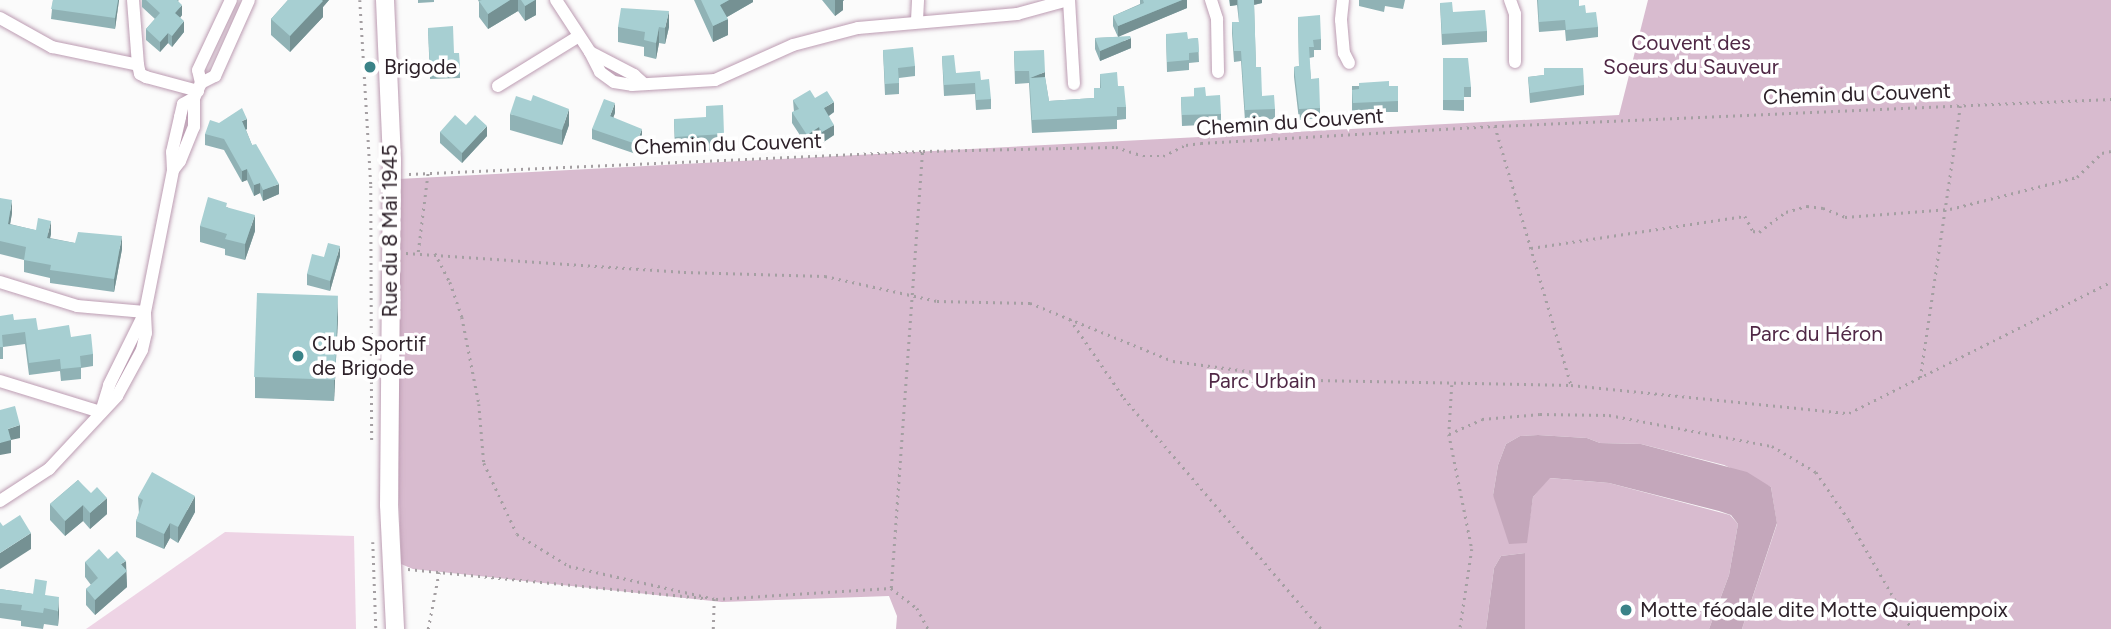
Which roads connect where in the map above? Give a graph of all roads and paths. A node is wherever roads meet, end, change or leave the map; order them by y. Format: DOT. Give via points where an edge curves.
graph roads {
  1 [pos="133,0"];
  2 [pos="231,0"];
  3 [pos="249,0"];
  4 [pos="360,0"];
  5 [pos="375,0"];
  6 [pos="385,0"];
  7 [pos="556,0"];
  8 [pos="918,0"];
  9 [pos="1069,0"];
  10 [pos="1212,0"];
  11 [pos="1343,0"];
  12 [pos="1510,0"];
  13 [pos="0,18"];
  14 [pos="917,20"];
  15 [pos="579,36"];
  16 [pos="1349,62"];
  17 [pos="1516,62"];
  18 [pos="138,65"];
  19 [pos="1218,72"];
  20 [pos="1074,84"];
  21 [pos="498,86"];
  22 [pos="198,90"];
  23 [pos="2111,99"];
  24 [pos="1961,106"];
  25 [pos="1494,126"];
  26 [pos="2111,150"];
  27 [pos="923,151"];
  28 [pos="428,172"];
  29 [pos="392,174"];
  30 [pos="1945,210"];
  31 [pos="1531,248"];
  32 [pos="399,253"];
  33 [pos="418,253"];
  34 [pos="435,253"];
  35 [pos="0,282"];
  36 [pos="372,282"];
  37 [pos="2111,282"];
  38 [pos="913,295"];
  39 [pos="145,312"];
  40 [pos="1070,319"];
  41 [pos="1920,378"];
  42 [pos="0,381"];
  43 [pos="1452,385"];
  44 [pos="1571,385"];
  45 [pos="101,412"];
  46 [pos="1450,434"];
  47 [pos="0,501"];
  48 [pos="374,567"];
  49 [pos="392,568"];
  50 [pos="439,572"];
  51 [pos="891,588"];
  52 [pos="716,599"];
  53 [pos="376,629"];
  54 [pos="386,629"];
  55 [pos="395,629"];
  56 [pos="428,629"];
  57 [pos="713,629"];
  58 [pos="928,629"];
  59 [pos="1321,629"];
  60 [pos="1460,629"];
  61 [pos="1912,629"];
  1 -- 18 [label="street"];
  2 -- 22 [label="street" via="198,70"];
  3 -- 22 [label="street" via="215,76"];
  4 -- 36 [label="path, Rue du 8 Mai 1945"];
  5 -- 54 [label="main road, Rue du 8 Mai 1945" via="381,164 379,475"];
  6 -- 29 [label="main road, Rue du 8 Mai 1945"];
  7 -- 15 [label="street"];
  8 -- 14 [label="street"];
  9 -- 14 [label="street" via="1017,14"];
  9 -- 20 [label="street"];
  10 -- 19 [label="street"];
  11 -- 16 [label="street" via="1343,42"];
  12 -- 17 [label="street" via="1516,14"];
  13 -- 18 [label="street" via="51,47"];
  14 -- 15 [label="street" via="808,40 715,80 644,84 590,52"];
  15 -- 21 [label="street"];
  18 -- 22 [label="street" via="146,77"];
  22 -- 39 [label="street" via="183,104"];
  23 -- 24 [label="path, Chemin du Couvent"];
  24 -- 25 [label="path, Chemin du Couvent"];
  24 -- 30 [label="path"];
  25 -- 27 [label="path, Chemin du Couvent" via="1201,142 1163,156 1143,156 1116,147"];
  25 -- 31 [label="path"];
  26 -- 30 [label="path" via="2077,177"];
  27 -- 28 [label="path, Chemin du Couvent"];
  27 -- 38 [label="path"];
  28 -- 29 [label="path, Chemin du Couvent"];
  28 -- 33 [label="path"];
  29 -- 49 [label="main road, Rue du 8 Mai 1945"];
  30 -- 31 [label="path" via="1845,217 1807,206 1787,212 1759,232 1753,231 1745,216"];
  30 -- 41 [label="path"];
  31 -- 44 [label="path"];
  32 -- 33 [label="path"];
  33 -- 34 [label="path"];
  34 -- 38 [label="path" via="684,272 825,275"];
  34 -- 52 [label="path" via="462,317 479,404 484,463 517,534 569,566"];
  35 -- 39 [label="street" via="77,306"];
  37 -- 41 [label="path"];
  38 -- 40 [label="path" via="937,301 1030,303"];
  38 -- 51 [label="path"];
  39 -- 45 [label="street" via="146,333 139,357 117,396"];
  40 -- 43 [label="path" via="1173,361 1314,380"];
  40 -- 59 [label="path" via="1124,398"];
  41 -- 44 [label="path" via="1849,413"];
  42 -- 45 [label="street"];
  43 -- 44 [label="path"];
  43 -- 46 [label="path"];
  45 -- 47 [label="street" via="49,469"];
  46 -- 60 [label="path" via="1472,549"];
  46 -- 61 [label="path" via="1482,419 1609,415 1772,446 1816,472"];
  48 -- 53 [label="path"];
  49 -- 50 [label="path"];
  49 -- 55 [label="main road, Rue du 8 Mai 1945"];
  50 -- 52 [label="path"];
  50 -- 56 [label="path"];
  51 -- 52 [label="path"];
  51 -- 58 [label="path" via="916,608"];
  52 -- 57 [label="path"];
}
